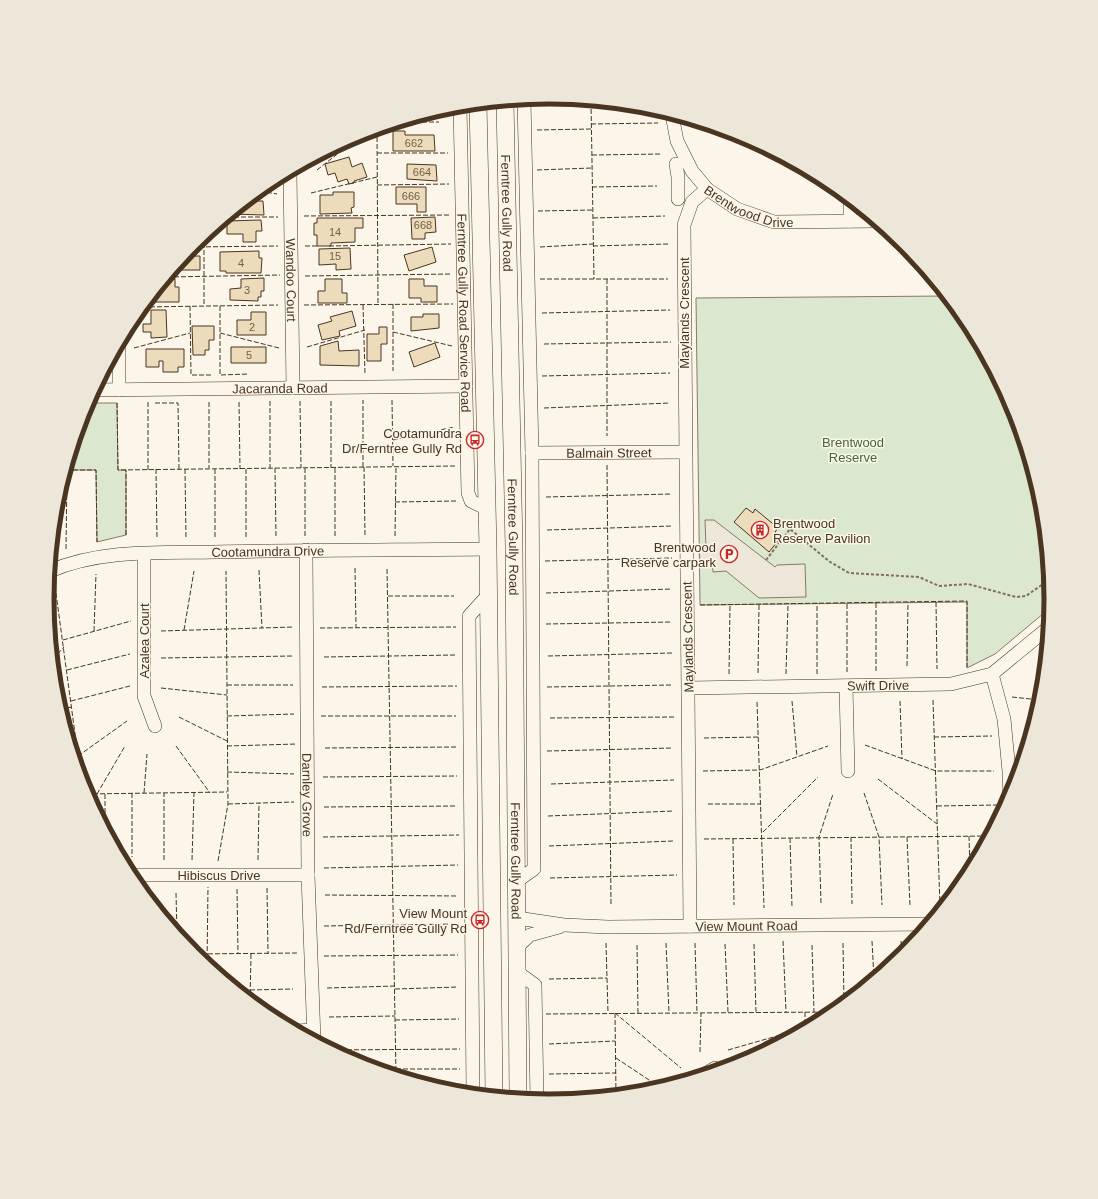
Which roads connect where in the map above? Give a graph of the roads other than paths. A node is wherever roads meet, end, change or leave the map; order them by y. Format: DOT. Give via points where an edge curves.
graph roads {
  1 [pos="524,106"];
  2 [pos="505,107"];
  3 [pos="478,110"];
  4 [pos="460,113"];
  5 [pos="673,120"];
  6 [pos="526,163"];
  7 [pos="506,164"];
  8 [pos="676,164"];
  9 [pos="692,171"];
  10 [pos="678,177"];
  11 [pos="290,178"];
  12 [pos="707,188"];
  13 [pos="678,199"];
  14 [pos="850,207"];
  15 [pos="850,221"];
  16 [pos="868,221"];
  17 [pos="119,354"];
  18 [pos="466,386"];
  19 [pos="293,388"];
  20 [pos="101,390"];
  21 [pos="119,390"];
  22 [pos="686,452"];
  23 [pos="532,453"];
  24 [pos="487,509"];
  25 [pos="514,548"];
  26 [pos="488,549"];
  27 [pos="306,550"];
  28 [pos="144,554"];
  29 [pos="55,570"];
  30 [pos="489,594"];
  31 [pos="1043,632"];
  32 [pos="992,674"];
  33 [pos="846,686"];
  34 [pos="689,688"];
  35 [pos="155,726"];
  36 [pos="1014,770"];
  37 [pos="848,771"];
  38 [pos="471,841"];
  39 [pos="492,841"];
  40 [pos="137,875"];
  41 [pos="308,875"];
  42 [pos="517,881"];
  43 [pos="517,918"];
  44 [pos="923,924"];
  45 [pos="564,925"];
  46 [pos="690,926"];
  47 [pos="493,928"];
  48 [pos="517,947"];
  49 [pos="517,972"];
  50 [pos="314,1035"];
  51 [pos="473,1088"];
  52 [pos="494,1091"];
  53 [pos="518,1093"];
  54 [pos="537,1094"];
  1 -- 6 [label="street"];
  2 -- 7 [label="main road, Ferntree Gully Road"];
  3 -- 24 [label="main road, Ferntree Gully Road"];
  4 -- 18 [label="street, Ferntree Gully Road Service Road"];
  5 -- 9 [label="street, Brentwood Drive" via="677,141"];
  6 -- 7 [label="street"];
  6 -- 23 [label="street"];
  7 -- 25 [label="main road, Ferntree Gully Road"];
  8 -- 10 [label="street"];
  9 -- 10 [label="street"];
  9 -- 12 [label="street, Brentwood Drive"];
  10 -- 13 [label="street"];
  11 -- 19 [label="street, Wandoo Court"];
  12 -- 15 [label="street, Brentwood Drive" via="737,209 774,222"];
  12 -- 22 [label="street, Maylands Crescent" via="692,202 684,225"];
  14 -- 15 [label="street"];
  15 -- 16 [label="street, Brentwood Drive"];
  17 -- 21 [label="street"];
  18 -- 19 [label="street, Jacaranda Road"];
  18 -- 24 [label="street, Ferntree Gully Road Service Road" via="468,493 471,501"];
  19 -- 21 [label="street, Jacaranda Road"];
  20 -- 21 [label="street, Jacaranda Road"];
  22 -- 23 [label="street, Balmain Street"];
  22 -- 34 [label="street, Maylands Crescent"];
  23 -- 42 [label="street" via="534,869"];
  24 -- 26 [label="main road, Ferntree Gully Road"];
  25 -- 26 [label="main road"];
  25 -- 42 [label="main road, Ferntree Gully Road"];
  26 -- 27 [label="street, Cootamundra Drive"];
  26 -- 30 [label="main road, Ferntree Gully Road"];
  27 -- 28 [label="street, Cootamundra Drive"];
  27 -- 41 [label="street, Darnley Grove"];
  28 -- 29 [label="street, Cootamundra Drive" via="103,556"];
  28 -- 35 [label="street, Azalea Court" via="144,696"];
  30 -- 38 [label="street, Ferntree Gully Road" via="469,616"];
  30 -- 39 [label="main road, Ferntree Gully Road"];
  31 -- 32 [label="street, Swift Drive"];
  32 -- 33 [label="street, Swift Drive" via="950,684"];
  32 -- 36 [label="street"];
  33 -- 34 [label="street, Swift Drive"];
  33 -- 37 [label="street"];
  34 -- 46 [label="street, Maylands Crescent"];
  38 -- 39 [label="street"];
  38 -- 51 [label="street, Ferntree Gully Road"];
  39 -- 47 [label="main road, Ferntree Gully Road"];
  40 -- 41 [label="street, Hibiscus Drive"];
  41 -- 50 [label="street, Darnley Grove"];
  42 -- 43 [label="main road, Ferntree Gully Road"];
  43 -- 45 [label="street, View Mount Road"];
  43 -- 47 [label="main road"];
  43 -- 48 [label="main road, Ferntree Gully Road"];
  44 -- 46 [label="street, View Mount Road"];
  45 -- 46 [label="street, View Mount Road"];
  45 -- 48 [label="street, View Mount Road" via="530,935"];
  47 -- 52 [label="main road, Ferntree Gully Road"];
  48 -- 49 [label="main road, Ferntree Gully Road"];
  49 -- 53 [label="main road, Ferntree Gully Road"];
  49 -- 54 [label="street" via="534,984"];
}
